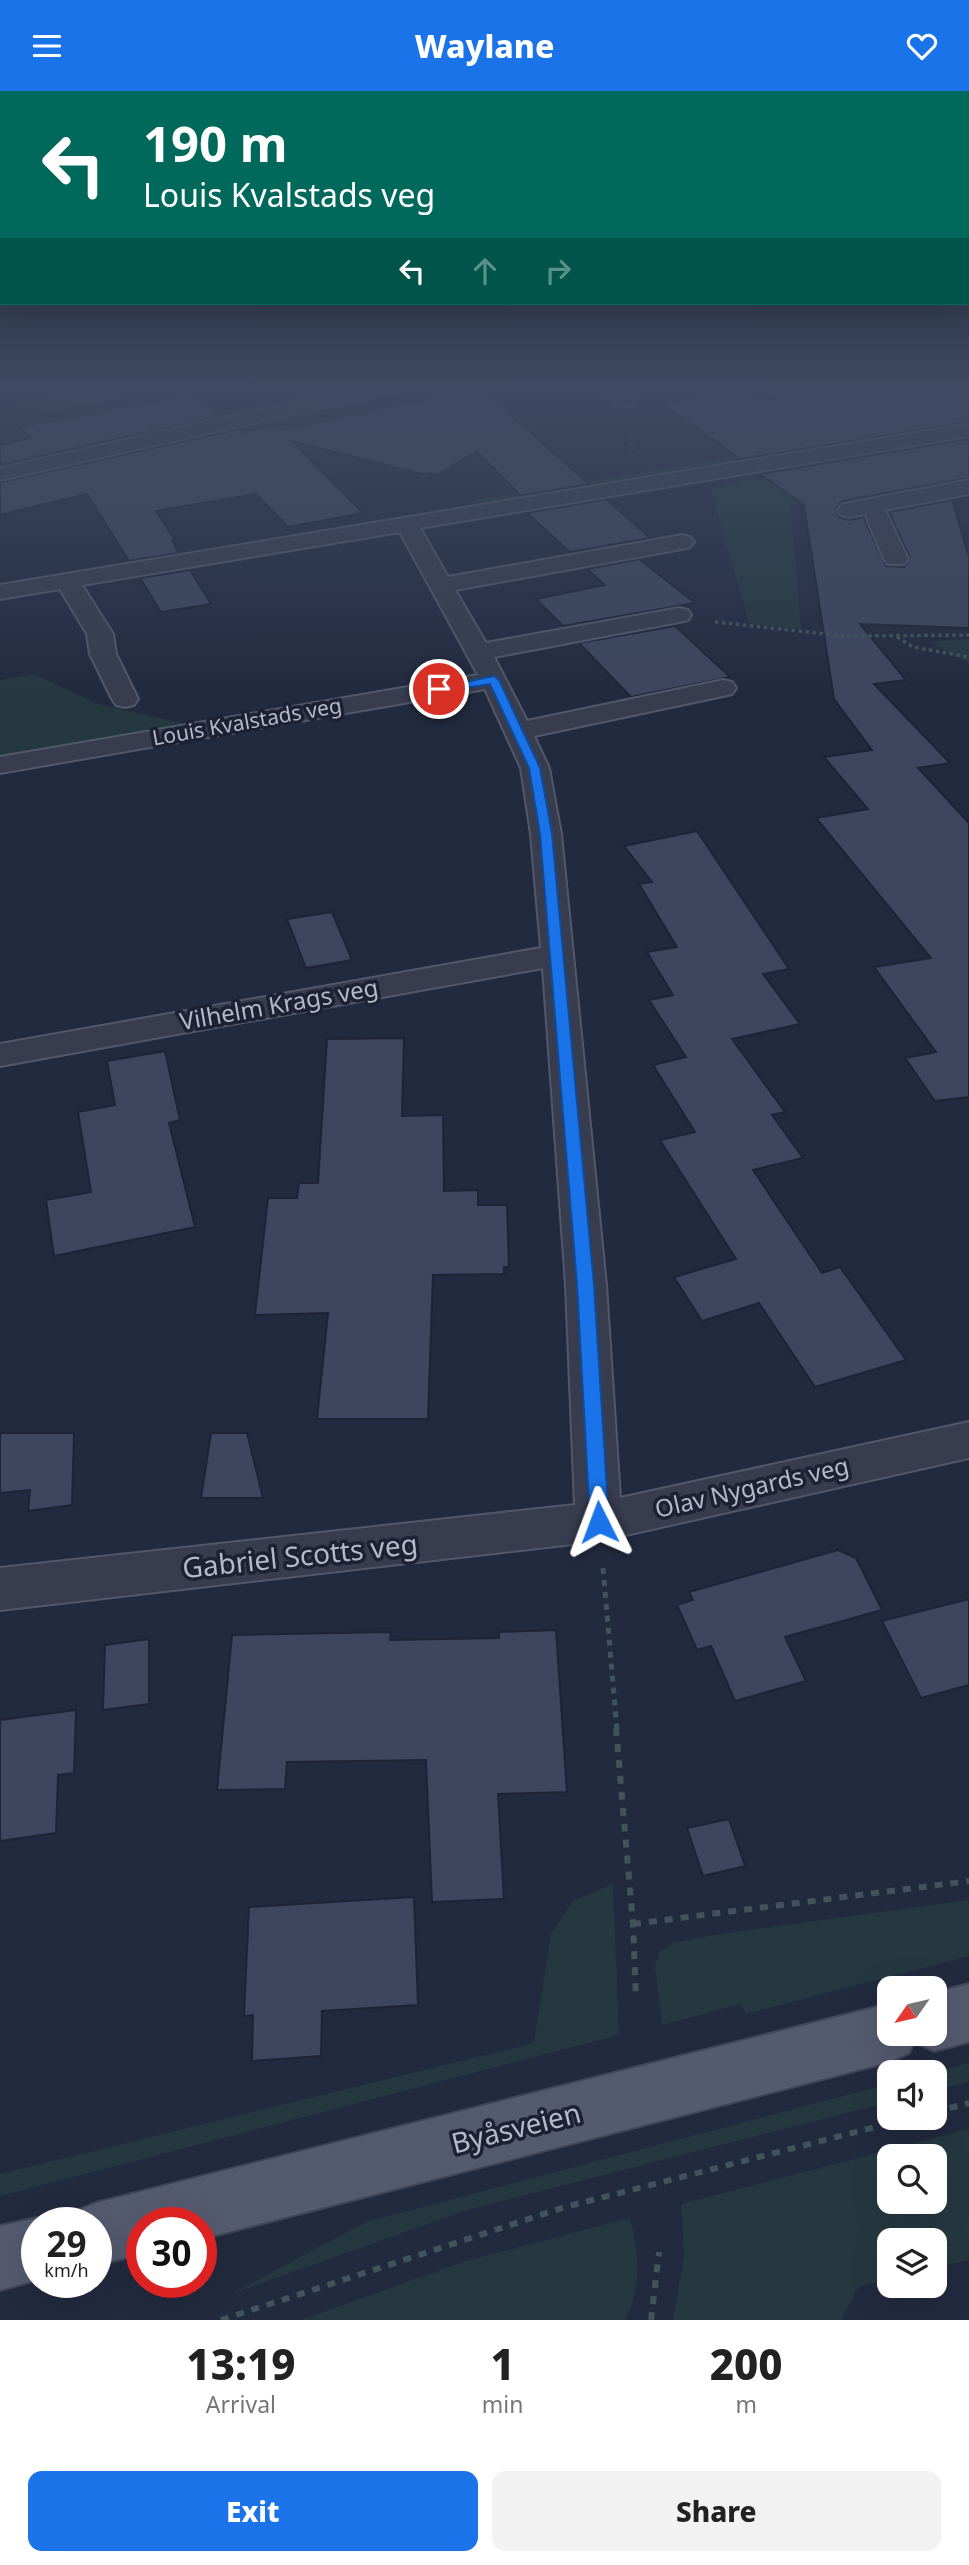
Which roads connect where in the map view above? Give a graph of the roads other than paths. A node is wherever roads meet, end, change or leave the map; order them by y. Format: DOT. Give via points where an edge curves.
graph roads {
  1 [pos="616,489"];
  2 [pos="958,489"];
  3 [pos="872,505"];
  4 [pos="849,510"];
  5 [pos="407,524"];
  6 [pos="682,542"];
  7 [pos="896,559"];
  8 [pos="67,581"];
  9 [pos="441,585"];
  10 [pos="0,592"];
  11 [pos="679,615"];
  12 [pos="486,666"];
  13 [pos="723,688"];
  14 [pos="125,699"];
  15 [pos="517,731"];
  16 [pos="0,765"];
  17 [pos="558,955"];
  18 [pos="0,1055"];
  19 [pos="969,1440"];
  20 [pos="599,1522"];
  21 [pos="0,1590"];
  22 [pos="969,2013"];
  23 [pos="947,2019"];
  24 [pos="877,2036"];
  25 [pos="205,2207"];
  26 [pos="21,2253"];
  27 [pos="0,2259"];
  1 -- 5 [label="street"];
  2 -- 3 [label="street"];
  3 -- 4 [label="street"];
  3 -- 7 [label="street"];
  5 -- 8 [label="street"];
  5 -- 9 [label="street"];
  6 -- 9 [label="street"];
  8 -- 10 [label="street"];
  8 -- 14 [label="street" via="100,634 103,654"];
  9 -- 12 [label="street"];
  11 -- 12 [label="street, Louis Kvalstads veg"];
  12 -- 15 [label="street"];
  12 -- 16 [label="street, Louis Kvalstads veg"];
  13 -- 15 [label="street"];
  15 -- 17 [label="street" via="535,768"];
  17 -- 18 [label="street, Vilhelm Krags veg"];
  17 -- 20 [label="street" via="586,1285"];
  19 -- 20 [label="street, Olav Nygards veg"];
  20 -- 21 [label="street, Gabriel Scotts veg"];
  22 -- 23 [label="main road"];
  24 -- 25 [label="main road, Byåsveien"];
  26 -- 27 [label="main road"];
}
